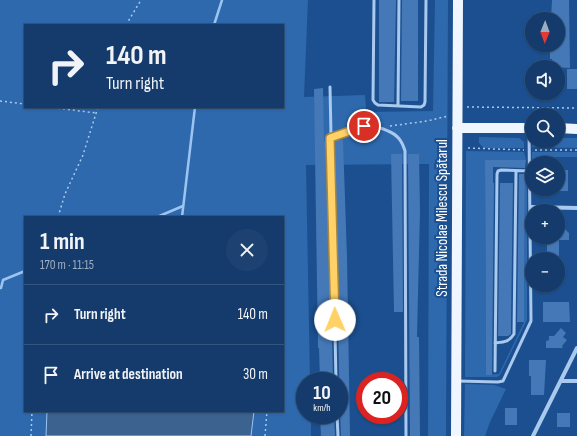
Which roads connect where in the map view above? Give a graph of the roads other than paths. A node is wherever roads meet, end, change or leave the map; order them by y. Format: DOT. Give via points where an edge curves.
graph roads {
  1 [pos="374,0"];
  2 [pos="399,0"];
  3 [pos="426,0"];
  4 [pos="458,0"];
  5 [pos="330,87"];
  6 [pos="398,106"];
  7 [pos="457,128"];
  8 [pos="525,128"];
  9 [pos="565,128"];
  10 [pos="577,128"];
  11 [pos="330,138"];
  12 [pos="516,171"];
  13 [pos="525,171"];
  14 [pos="565,208"];
  15 [pos="577,208"];
  16 [pos="531,244"];
  17 [pos="495,342"];
  18 [pos="577,348"];
  19 [pos="495,371"];
  20 [pos="336,372"];
  21 [pos="456,381"];
  22 [pos="561,381"];
  23 [pos="577,381"];
  24 [pos="337,424"];
  25 [pos="338,436"];
  26 [pos="406,436"];
  27 [pos="456,436"];
  28 [pos="533,436"];
  1 -- 6 [label="lane" via="373,100 378,105"];
  2 -- 6 [label="lane"];
  3 -- 6 [label="lane" via="424,106"];
  4 -- 7 [label="main road, Strada Nicolae Milescu Spătarul"];
  5 -- 11 [label="lane"];
  7 -- 8 [label="main road"];
  7 -- 21 [label="main road, Strada Nicolae Milescu Spătarul"];
  9 -- 10 [label="main road"];
  11 -- 20 [label="lane"];
  11 -- 26 [label="lane" via="364,126 378,126 391,132 403,143"];
  12 -- 13 [label="lane"];
  12 -- 17 [label="lane" via="514,334 506,342"];
  12 -- 17 [label="lane" via="501,170 496,174"];
  14 -- 15 [label="street"];
  16 -- 21 [label="lane" via="531,321 503,381"];
  17 -- 19 [label="lane"];
  18 -- 22 [label="street"];
  21 -- 27 [label="main road, Strada Nicolae Milescu Spătarul"];
  22 -- 23 [label="street"];
  22 -- 28 [label="street"];
  24 -- 25 [label="lane"];
}
